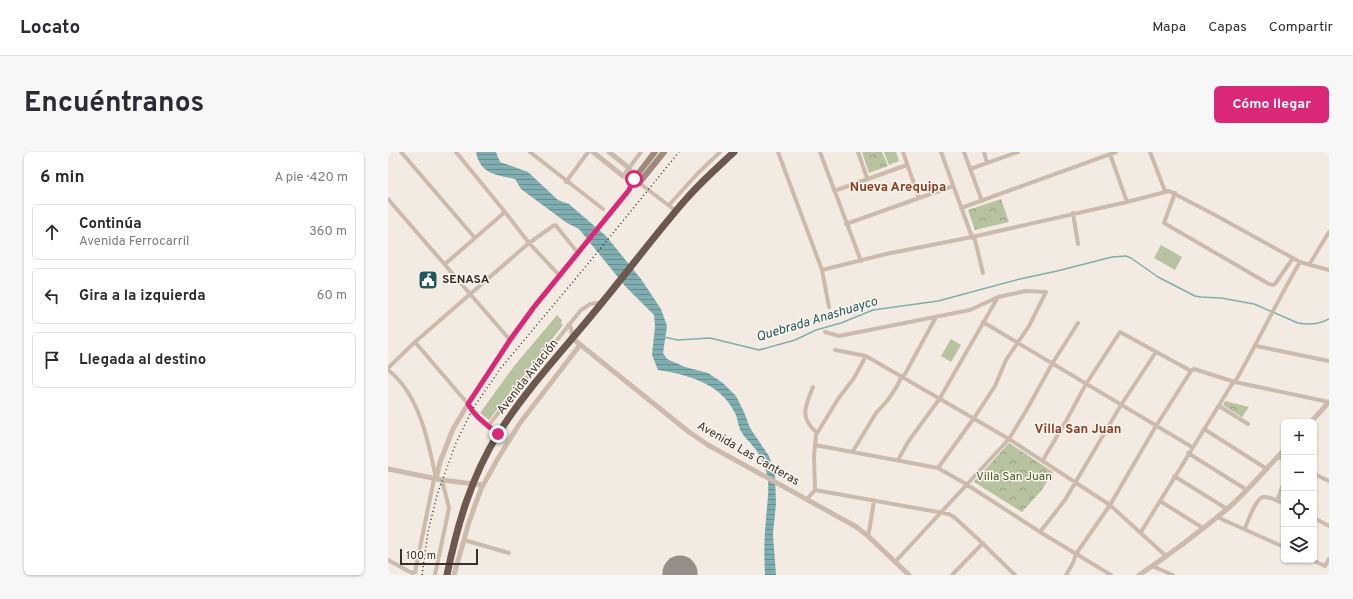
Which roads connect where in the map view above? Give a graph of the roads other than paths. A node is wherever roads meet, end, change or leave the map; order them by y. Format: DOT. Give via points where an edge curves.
graph roads {
  1 [pos="401,152"];
  2 [pos="456,152"];
  3 [pos="530,152"];
  4 [pos="588,152"];
  5 [pos="593,152"];
  6 [pos="609,152"];
  7 [pos="641,152"];
  8 [pos="656,152"];
  9 [pos="664,152"];
  10 [pos="720,152"];
  11 [pos="734,152"];
  12 [pos="779,152"];
  13 [pos="820,152"];
  14 [pos="858,152"];
  15 [pos="903,152"];
  16 [pos="941,152"];
  17 [pos="964,152"];
  18 [pos="984,152"];
  19 [pos="1016,152"];
  20 [pos="1116,152"];
  21 [pos="1150,152"];
  22 [pos="1110,154"];
  23 [pos="987,163"];
  24 [pos="907,165"];
  25 [pos="629,168"];
  26 [pos="970,169"];
  27 [pos="623,176"];
  28 [pos="867,178"];
  29 [pos="637,181"];
  30 [pos="566,182"];
  31 [pos="953,186"];
  32 [pos="834,191"];
  33 [pos="1166,191"];
  34 [pos="1175,193"];
  35 [pos="919,198"];
  36 [pos="388,199"];
  37 [pos="982,201"];
  38 [pos="1127,202"];
  39 [pos="669,205"];
  40 [pos="961,208"];
  41 [pos="603,209"];
  42 [pos="676,211"];
  43 [pos="505,212"];
  44 [pos="1073,213"];
  45 [pos="846,224"];
  46 [pos="1329,232"];
  47 [pos="972,237"];
  48 [pos="475,238"];
  49 [pos="529,243"];
  50 [pos="1078,244"];
  51 [pos="578,253"];
  52 [pos="1293,258"];
  53 [pos="860,261"];
  54 [pos="1300,262"];
  55 [pos="445,264"];
  56 [pos="1309,265"];
  57 [pos="822,270"];
  58 [pos="1329,270"];
  59 [pos="983,273"];
  60 [pos="560,276"];
  61 [pos="470,295"];
  62 [pos="998,297"];
  63 [pos="603,302"];
  64 [pos="829,307"];
  65 [pos="936,317"];
  66 [pos="983,322"];
  67 [pos="1078,323"];
  68 [pos="568,325"];
  69 [pos="825,332"];
  70 [pos="572,338"];
  71 [pos="510,340"];
  72 [pos="415,342"];
  73 [pos="1017,343"];
  74 [pos="580,345"];
  75 [pos="1256,346"];
  76 [pos="835,350"];
  77 [pos="1156,352"];
  78 [pos="866,356"];
  79 [pos="1329,361"];
  80 [pos="394,362"];
  81 [pos="1052,364"];
  82 [pos="388,369"];
  83 [pos="1191,371"];
  84 [pos="394,375"];
  85 [pos="902,376"];
  86 [pos="1235,382"];
  87 [pos="1086,384"];
  88 [pos="813,387"];
  89 [pos="940,398"];
  90 [pos="1329,402"];
  91 [pos="468,404"];
  92 [pos="1121,405"];
  93 [pos="1219,406"];
  94 [pos="974,418"];
  95 [pos="1314,419"];
  96 [pos="1248,424"];
  97 [pos="488,426"];
  98 [pos="1156,426"];
  99 [pos="1204,429"];
  100 [pos="817,433"];
  101 [pos="498,434"];
  102 [pos="1009,439"];
  103 [pos="815,444"];
  104 [pos="1192,447"];
  105 [pos="853,451"];
  106 [pos="1188,453"];
  107 [pos="1281,454"];
  108 [pos="1278,457"];
  109 [pos="1281,458"];
  110 [pos="898,460"];
  111 [pos="1043,460"];
  112 [pos="938,468"];
  113 [pos="1267,468"];
  114 [pos="388,469"];
  115 [pos="1317,475"];
  116 [pos="1174,476"];
  117 [pos="435,479"];
  118 [pos="442,480"];
  119 [pos="1329,481"];
  120 [pos="473,483"];
  121 [pos="1076,483"];
  122 [pos="966,484"];
  123 [pos="483,485"];
  124 [pos="815,490"];
  125 [pos="1247,490"];
  126 [pos="1281,491"];
  127 [pos="807,499"];
  128 [pos="874,500"];
  129 [pos="1160,501"];
  130 [pos="1278,501"];
  131 [pos="1281,502"];
  132 [pos="1110,505"];
  133 [pos="1226,509"];
  134 [pos="942,513"];
  135 [pos="1217,517"];
  136 [pos="1317,520"];
  137 [pos="1329,526"];
  138 [pos="1203,528"];
  139 [pos="1244,528"];
  140 [pos="1040,532"];
  141 [pos="1141,532"];
  142 [pos="868,536"];
  143 [pos="464,540"];
  144 [pos="983,543"];
  145 [pos="1281,546"];
  146 [pos="509,553"];
  147 [pos="1076,554"];
  148 [pos="1166,556"];
  149 [pos="1329,559"];
  150 [pos="388,560"];
  151 [pos="895,562"];
  152 [pos="1317,562"];
  153 [pos="1152,566"];
  154 [pos="451,572"];
  155 [pos="435,575"];
  156 [pos="909,575"];
  157 [pos="952,575"];
  158 [pos="1015,575"];
  159 [pos="1066,575"];
  160 [pos="1111,575"];
  161 [pos="1139,575"];
  162 [pos="1173,575"];
  1 -- 48 [label="street"];
  2 -- 43 [label="street"];
  3 -- 30 [label="street"];
  4 -- 30 [label="street"];
  5 -- 27 [label="street"];
  6 -- 25 [label="street"];
  7 -- 25 [label="street"];
  8 -- 29 [label="main road"];
  9 -- 29 [label="main road"];
  10 -- 39 [label="street"];
  11 -- 42 [label="highway, Avenida Aviación"];
  12 -- 57 [label="street"];
  13 -- 32 [label="street"];
  14 -- 28 [label="street"];
  15 -- 24 [label="street"];
  16 -- 31 [label="street"];
  17 -- 26 [label="street"];
  18 -- 23 [label="street"];
  19 -- 23 [label="street"];
  20 -- 22 [label="street"];
  21 -- 33 [label="street"];
  22 -- 37 [label="street"];
  22 -- 38 [label="street"];
  23 -- 26 [label="street"];
  24 -- 28 [label="street"];
  24 -- 35 [label="street"];
  25 -- 27 [label="street"];
  25 -- 29 [label="street"];
  26 -- 37 [label="street"];
  27 -- 29 [label="street"];
  28 -- 32 [label="street"];
  29 -- 39 [label="street"];
  29 -- 51 [label="street"];
  30 -- 41 [label="street"];
  31 -- 35 [label="street"];
  31 -- 40 [label="street"];
  32 -- 45 [label="street"];
  33 -- 34 [label="street"];
  33 -- 38 [label="street"];
  34 -- 52 [label="street"];
  34 -- 52 [label="street" via="1164,224 1271,285 1275,284"];
  35 -- 45 [label="street"];
  36 -- 55 [label="street"];
  37 -- 40 [label="street"];
  38 -- 44 [label="street"];
  39 -- 42 [label="street"];
  40 -- 47 [label="street"];
  42 -- 63 [label="highway, Avenida Aviación"];
  43 -- 48 [label="street"];
  43 -- 49 [label="street"];
  44 -- 47 [label="street"];
  44 -- 50 [label="street"];
  45 -- 53 [label="street"];
  46 -- 56 [label="street"];
  47 -- 53 [label="street"];
  47 -- 59 [label="street"];
  48 -- 55 [label="street"];
  49 -- 51 [label="street" via="555,226"];
  49 -- 60 [label="street"];
  49 -- 61 [label="street"];
  51 -- 60 [label="street"];
  52 -- 54 [label="street"];
  53 -- 57 [label="street"];
  54 -- 56 [label="street"];
  54 -- 75 [label="street"];
  55 -- 61 [label="street"];
  56 -- 58 [label="street"];
  57 -- 64 [label="street"];
  60 -- 71 [label="street"];
  61 -- 71 [label="street"];
  61 -- 72 [label="street"];
  62 -- 65 [label="street" via="970,310"];
  62 -- 66 [label="street"];
  62 -- 73 [label="street" via="1026,291 1046,292"];
  63 -- 68 [label="street" via="590,304"];
  63 -- 70 [label="highway, Avenida Aviación"];
  65 -- 69 [label="street" via="839,336"];
  65 -- 85 [label="street"];
  66 -- 73 [label="street"];
  66 -- 89 [label="street"];
  67 -- 81 [label="street"];
  68 -- 70 [label="street"];
  68 -- 97 [label="street"];
  70 -- 74 [label="street, Avenida Las Canteras"];
  70 -- 101 [label="highway, Avenida Aviación"];
  71 -- 91 [label="street"];
  72 -- 80 [label="street"];
  72 -- 91 [label="street"];
  73 -- 81 [label="street"];
  73 -- 94 [label="street"];
  74 -- 123 [label="street" via="520,423"];
  74 -- 127 [label="street, Avenida Las Canteras" via="708,445"];
  75 -- 79 [label="street"];
  75 -- 86 [label="street"];
  76 -- 78 [label="street"];
  77 -- 83 [label="street"];
  77 -- 87 [label="street" via="1120,332"];
  77 -- 92 [label="street"];
  78 -- 85 [label="street"];
  78 -- 100 [label="street"];
  80 -- 82 [label="street"];
  80 -- 84 [label="street"];
  81 -- 87 [label="street"];
  81 -- 102 [label="street"];
  82 -- 84 [label="street"];
  83 -- 86 [label="street" via="1194,369"];
  83 -- 98 [label="street"];
  84 -- 117 [label="street" via="407,392 419,416 430,447"];
  85 -- 89 [label="street"];
  85 -- 105 [label="street" via="896,388 866,427"];
  86 -- 90 [label="street"];
  86 -- 93 [label="street"];
  87 -- 92 [label="street"];
  87 -- 111 [label="street"];
  88 -- 100 [label="street" via="804,414"];
  89 -- 94 [label="street"];
  89 -- 110 [label="street"];
  90 -- 95 [label="street"];
  91 -- 97 [label="street"];
  91 -- 117 [label="street" via="453,429"];
  92 -- 98 [label="street"];
  92 -- 121 [label="street"];
  93 -- 96 [label="street"];
  93 -- 99 [label="street"];
  94 -- 102 [label="street"];
  94 -- 112 [label="street"];
  97 -- 101 [label="street"];
  98 -- 104 [label="street"];
  98 -- 132 [label="street"];
  99 -- 104 [label="street"];
  99 -- 113 [label="street"];
  100 -- 103 [label="street"];
  101 -- 120 [label="highway, Avenida Aviación"];
  102 -- 111 [label="street"];
  102 -- 122 [label="street"];
  103 -- 105 [label="street"];
  103 -- 124 [label="street"];
  104 -- 106 [label="street"];
  105 -- 110 [label="street"];
  106 -- 116 [label="street"];
  106 -- 125 [label="street"];
  107 -- 108 [label="street"];
  108 -- 109 [label="street"];
  108 -- 113 [label="street"];
  110 -- 112 [label="street"];
  111 -- 121 [label="street"];
  112 -- 122 [label="street"];
  113 -- 125 [label="street"];
  114 -- 117 [label="street"];
  115 -- 119 [label="street"];
  116 -- 129 [label="street"];
  116 -- 133 [label="street"];
  117 -- 118 [label="street"];
  117 -- 150 [label="street" via="415,572 412,573"];
  118 -- 120 [label="street"];
  118 -- 155 [label="street" via="449,508"];
  120 -- 123 [label="street"];
  120 -- 154 [label="highway, Avenida Aviación" via="459,524"];
  121 -- 132 [label="street"];
  121 -- 140 [label="street"];
  122 -- 134 [label="street"];
  122 -- 140 [label="street"];
  123 -- 143 [label="street"];
  124 -- 127 [label="street"];
  124 -- 128 [label="street"];
  125 -- 133 [label="street"];
  126 -- 130 [label="street"];
  127 -- 142 [label="street, Avenida Las Canteras"];
  128 -- 134 [label="street"];
  128 -- 142 [label="street"];
  129 -- 138 [label="street"];
  129 -- 141 [label="street"];
  130 -- 131 [label="street"];
  130 -- 139 [label="street" via="1268,497 1257,500"];
  132 -- 141 [label="street"];
  132 -- 147 [label="street"];
  133 -- 135 [label="street"];
  134 -- 144 [label="street" via="954,517"];
  134 -- 151 [label="street"];
  135 -- 138 [label="street"];
  135 -- 139 [label="street"];
  136 -- 137 [label="street"];
  138 -- 148 [label="street"];
  139 -- 145 [label="street"];
  140 -- 147 [label="street"];
  141 -- 148 [label="street"];
  142 -- 151 [label="street, Avenida Las Canteras"];
  143 -- 146 [label="street"];
  143 -- 154 [label="street"];
  144 -- 157 [label="street"];
  144 -- 158 [label="street"];
  147 -- 159 [label="street"];
  147 -- 160 [label="street"];
  148 -- 153 [label="street"];
  149 -- 152 [label="street" via="1325,566"];
  151 -- 156 [label="street, Avenida Las Canteras"];
  153 -- 161 [label="street"];
  153 -- 162 [label="street"];
}
